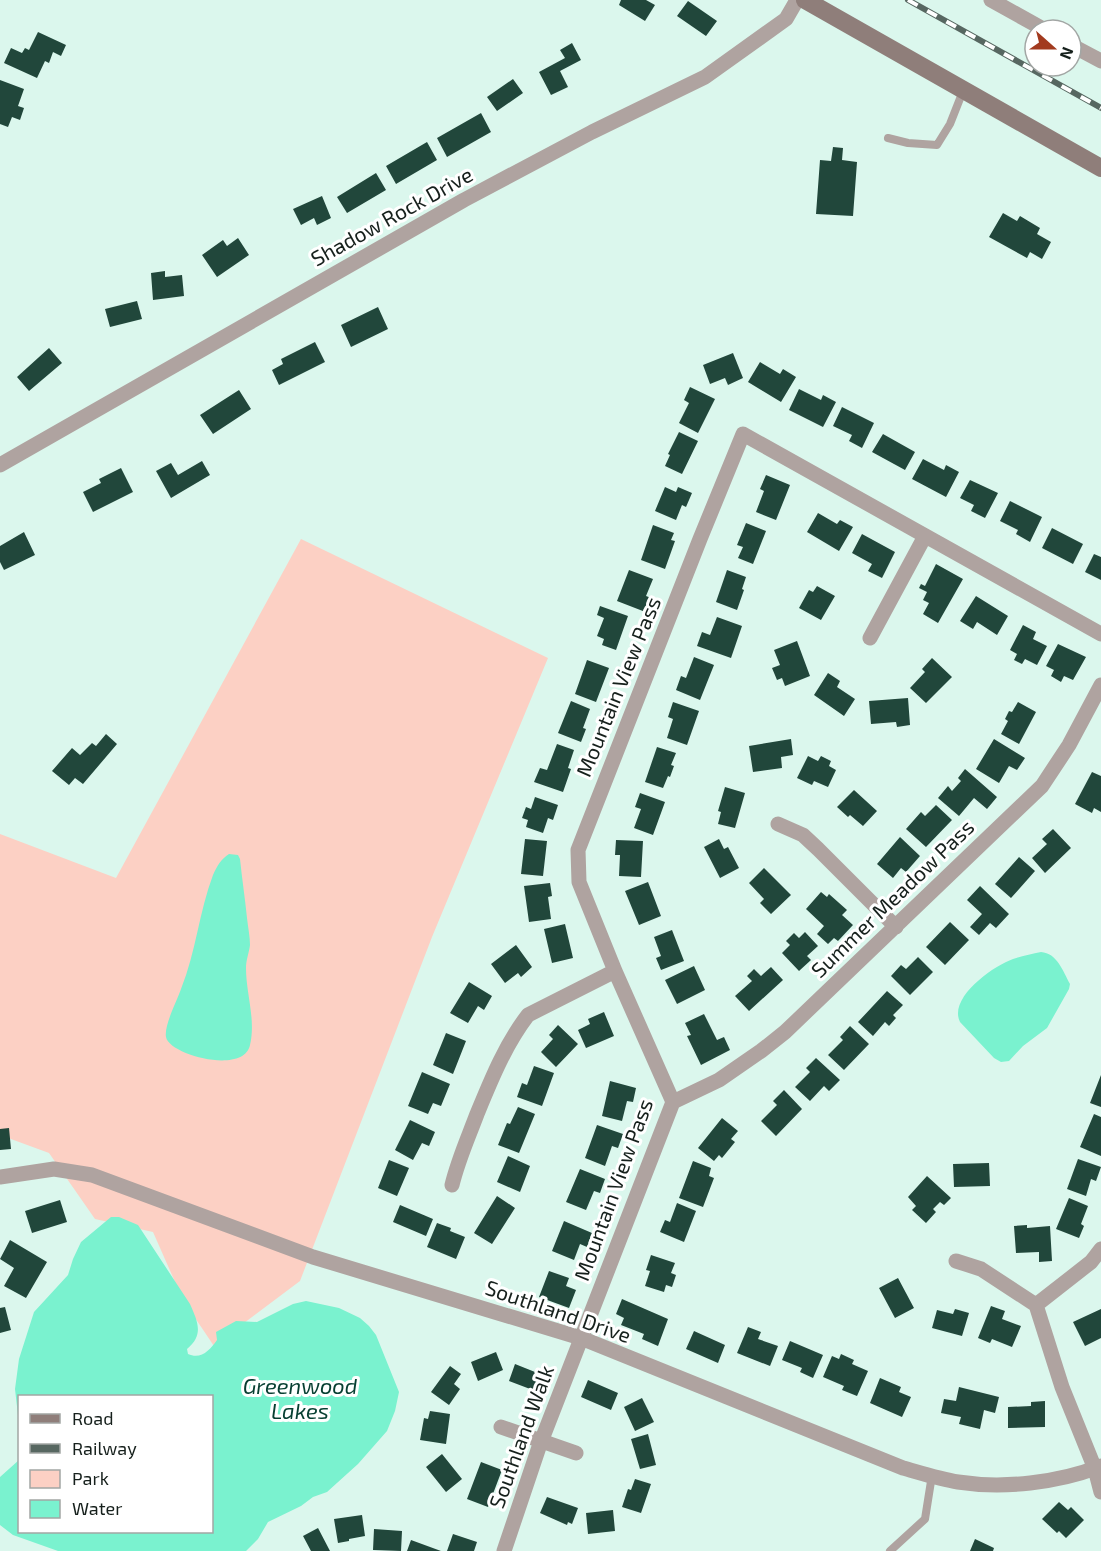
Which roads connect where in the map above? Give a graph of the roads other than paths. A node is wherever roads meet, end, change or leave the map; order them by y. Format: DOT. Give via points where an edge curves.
graph roads {
  1 [pos="797,0"];
  2 [pos="805,0"];
  3 [pos="991,0"];
  4 [pos="1023,18"];
  5 [pos="1083,51"];
  6 [pos="1101,61"];
  7 [pos="963,90"];
  8 [pos="888,138"];
  9 [pos="1101,168"];
  10 [pos="0,465"];
  11 [pos="925,536"];
  12 [pos="1101,634"];
  13 [pos="870,638"];
  14 [pos="1101,685"];
  15 [pos="778,824"];
  16 [pos="896,927"];
  17 [pos="615,971"];
  18 [pos="673,1102"];
  19 [pos="0,1177"];
  20 [pos="452,1185"];
  21 [pos="1101,1249"];
  22 [pos="957,1261"];
  23 [pos="1036,1305"];
  24 [pos="581,1338"];
  25 [pos="501,1427"];
  26 [pos="542,1441"];
  27 [pos="576,1453"];
  28 [pos="1098,1468"];
  29 [pos="932,1475"];
  30 [pos="1101,1492"];
  31 [pos="504,1551"];
  32 [pos="890,1551"];
  1 -- 10 [label="street, Shadow Rock Drive" via="786,19 705,77 464,200"];
  2 -- 7 [label="main road"];
  3 -- 4 [label="street"];
  5 -- 6 [label="street"];
  7 -- 8 [label="lane" via="937,145"];
  7 -- 9 [label="main road"];
  11 -- 12 [label="street, Mountain View Pass"];
  11 -- 13 [label="street"];
  11 -- 17 [label="street, Mountain View Pass" via="743,434 578,850 579,882"];
  14 -- 16 [label="street, Summer Meadow Pass" via="1042,786"];
  15 -- 16 [label="street" via="810,842"];
  16 -- 18 [label="street, Summer Meadow Pass" via="761,1051 719,1080"];
  17 -- 18 [label="street, Mountain View Pass"];
  17 -- 20 [label="street" via="528,1015 493,1073"];
  18 -- 24 [label="street, Mountain View Pass"];
  19 -- 24 [label="street, Southland Drive" via="54,1169 92,1175 313,1257"];
  21 -- 23 [label="street"];
  22 -- 23 [label="street" via="981,1269"];
  23 -- 28 [label="street" via="1062,1387"];
  24 -- 26 [label="street, Southland Walk"];
  24 -- 29 [label="street, Southland Drive" via="903,1468"];
  25 -- 26 [label="street"];
  26 -- 27 [label="street"];
  26 -- 31 [label="street, Southland Walk"];
  28 -- 29 [label="street, Southland Drive" via="1035,1483 994,1485"];
  28 -- 30 [label="street"];
  29 -- 32 [label="lane" via="925,1519"];
}
